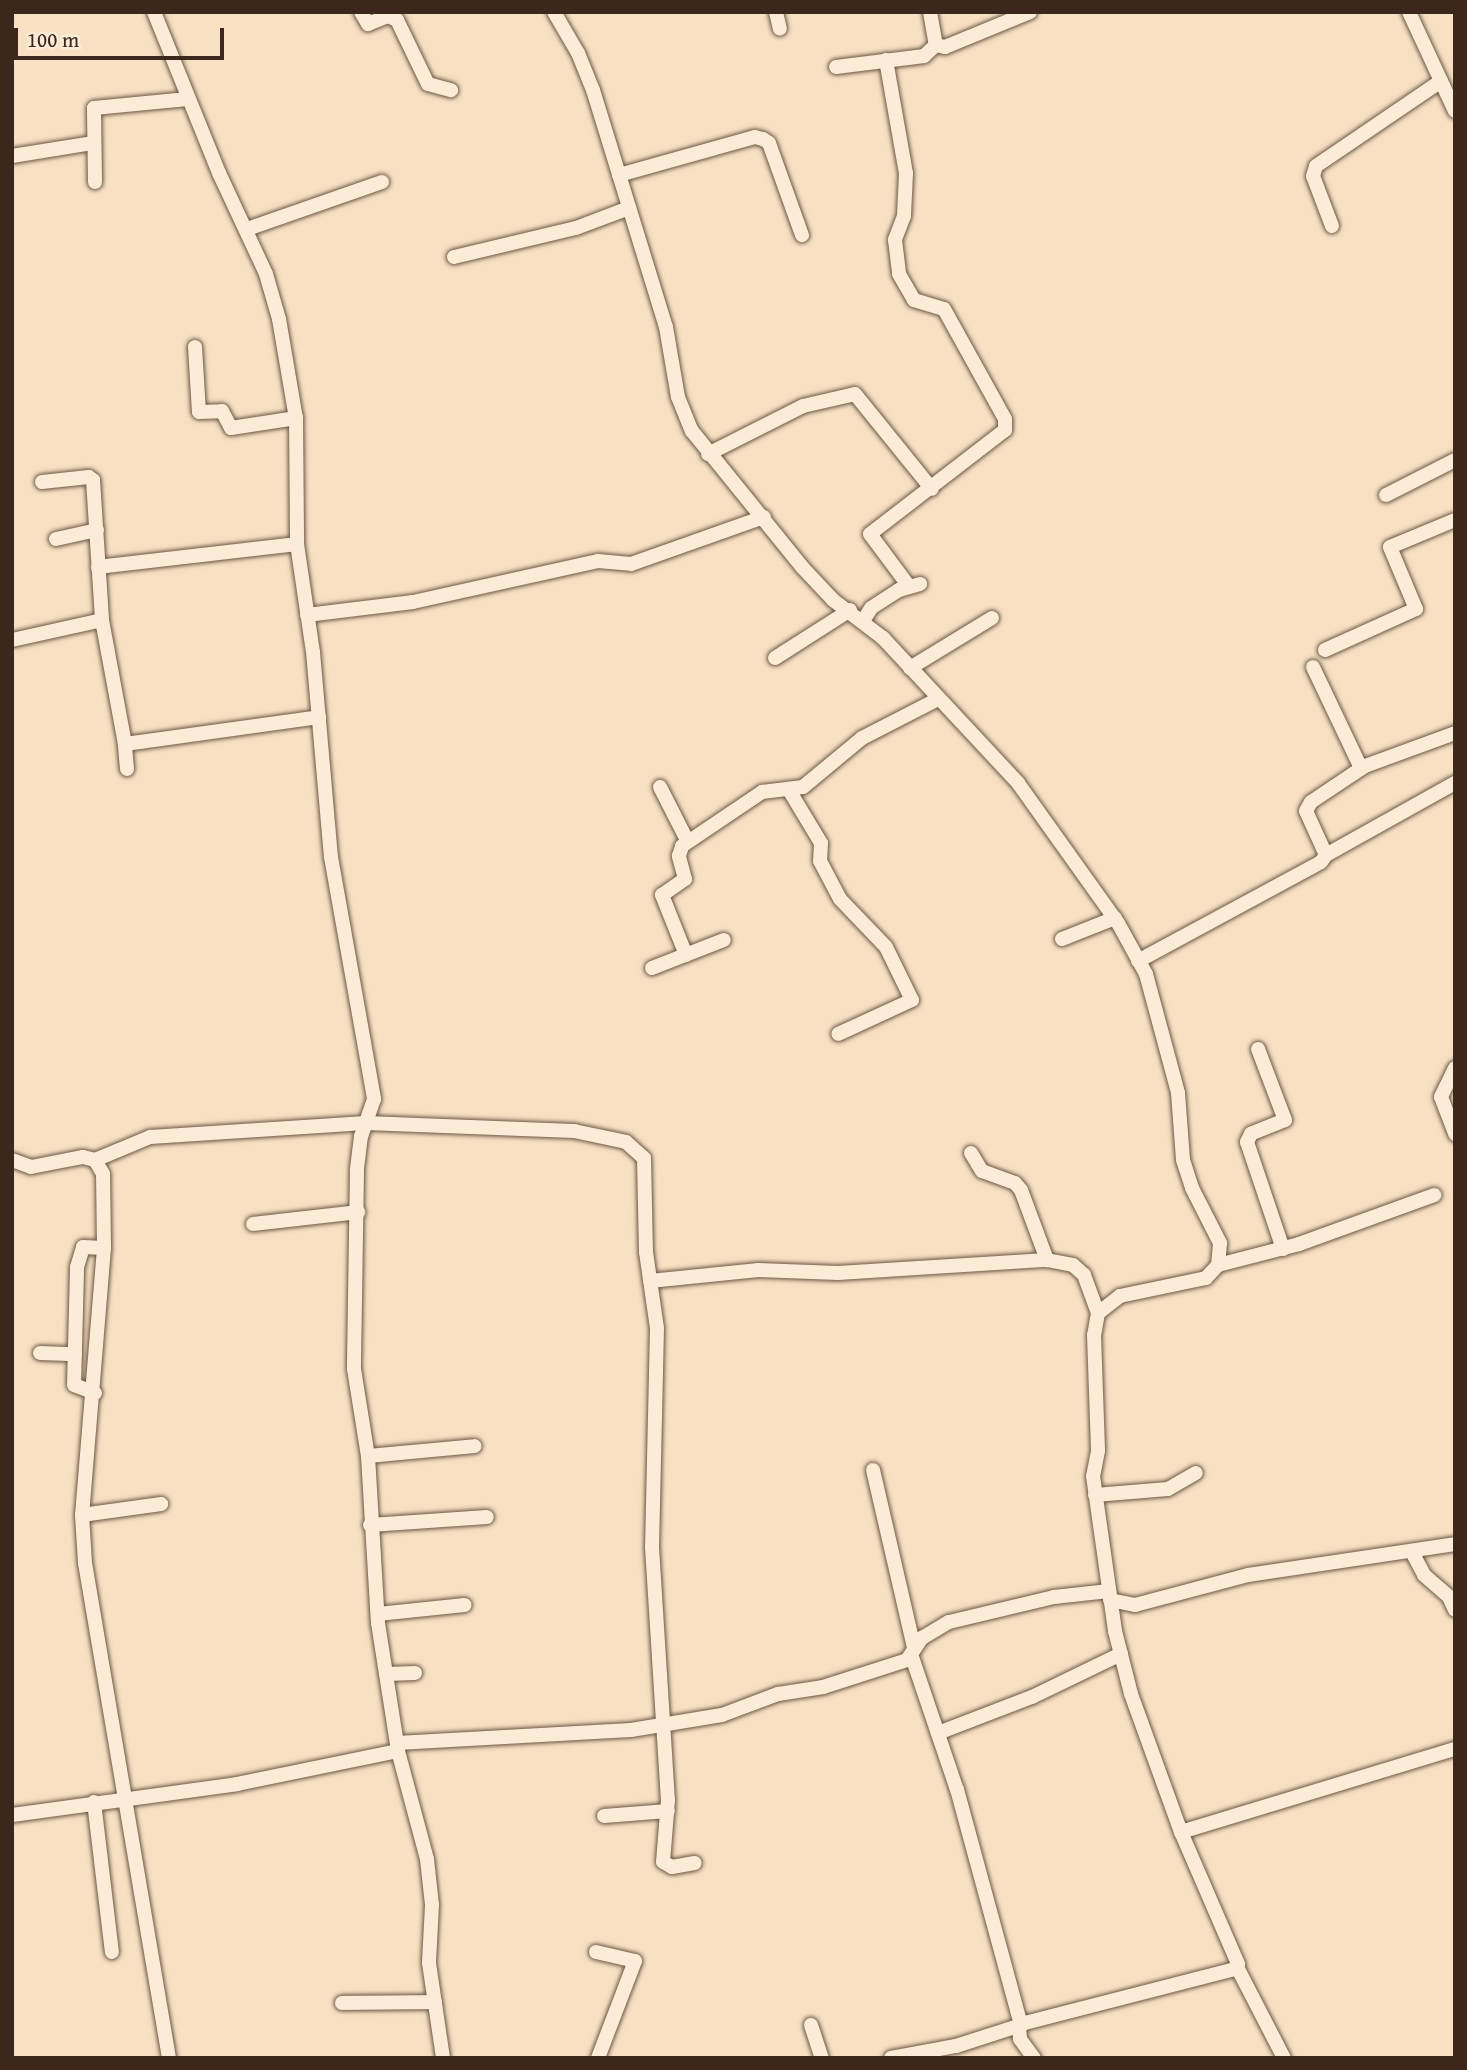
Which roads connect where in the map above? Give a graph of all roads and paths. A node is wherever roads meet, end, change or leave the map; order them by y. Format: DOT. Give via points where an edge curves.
graph roads {
  1 [pos="154,12"];
  2 [pos="361,12"];
  3 [pos="554,12"];
  4 [pos="776,12"];
  5 [pos="930,12"];
  6 [pos="1030,12"];
  7 [pos="1409,12"];
  8 [pos="780,29"];
  9 [pos="936,46"];
  10 [pos="886,60"];
  11 [pos="836,66"];
  12 [pos="1441,81"];
  13 [pos="451,90"];
  14 [pos="188,99"];
  15 [pos="1455,111"];
  16 [pos="92,143"];
  17 [pos="12,156"];
  18 [pos="619,176"];
  19 [pos="95,182"];
  20 [pos="382,182"];
  21 [pos="629,208"];
  22 [pos="1332,226"];
  23 [pos="247,229"];
  24 [pos="802,235"];
  25 [pos="454,257"];
  26 [pos="195,347"];
  27 [pos="296,418"];
  28 [pos="708,454"];
  29 [pos="1455,460"];
  30 [pos="42,482"];
  31 [pos="932,489"];
  32 [pos="1386,495"];
  33 [pos="764,517"];
  34 [pos="1455,520"];
  35 [pos="97,530"];
  36 [pos="56,539"];
  37 [pos="297,544"];
  38 [pos="98,567"];
  39 [pos="850,610"];
  40 [pos="307,615"];
  41 [pos="992,618"];
  42 [pos="102,620"];
  43 [pos="863,621"];
  44 [pos="12,639"];
  45 [pos="1325,650"];
  46 [pos="775,658"];
  47 [pos="1314,667"];
  48 [pos="910,668"];
  49 [pos="938,699"];
  50 [pos="319,717"];
  51 [pos="1455,733"];
  52 [pos="125,744"];
  53 [pos="1361,768"];
  54 [pos="127,769"];
  55 [pos="1455,783"];
  56 [pos="660,787"];
  57 [pos="789,790"];
  58 [pos="687,840"];
  59 [pos="1326,855"];
  60 [pos="1115,918"];
  61 [pos="1062,939"];
  62 [pos="724,940"];
  63 [pos="686,954"];
  64 [pos="1138,961"];
  65 [pos="652,968"];
  66 [pos="838,1034"];
  67 [pos="1258,1049"];
  68 [pos="1455,1068"];
  69 [pos="366,1123"];
  70 [pos="1455,1134"];
  71 [pos="971,1153"];
  72 [pos="95,1160"];
  73 [pos="14,1163"];
  74 [pos="1434,1195"];
  75 [pos="358,1212"];
  76 [pos="253,1224"];
  77 [pos="104,1248"];
  78 [pos="1283,1248"];
  79 [pos="1047,1260"];
  80 [pos="1218,1265"];
  81 [pos="650,1281"];
  82 [pos="1098,1313"];
  83 [pos="40,1353"];
  84 [pos="75,1354"];
  85 [pos="95,1393"];
  86 [pos="475,1446"];
  87 [pos="369,1456"];
  88 [pos="873,1470"];
  89 [pos="1196,1473"];
  90 [pos="1095,1496"];
  91 [pos="161,1504"];
  92 [pos="82,1515"];
  93 [pos="487,1517"];
  94 [pos="370,1525"];
  95 [pos="1455,1544"];
  96 [pos="1412,1552"];
  97 [pos="1110,1596"];
  98 [pos="465,1605"];
  99 [pos="1455,1610"];
  100 [pos="378,1614"];
  101 [pos="913,1653"];
  102 [pos="1121,1654"];
  103 [pos="415,1673"];
  104 [pos="386,1674"];
  105 [pos="665,1724"];
  106 [pos="938,1733"];
  107 [pos="398,1747"];
  108 [pos="1455,1749"];
  109 [pos="123,1797"];
  110 [pos="94,1802"];
  111 [pos="668,1811"];
  112 [pos="12,1815"];
  113 [pos="604,1816"];
  114 [pos="1181,1832"];
  115 [pos="695,1863"];
  116 [pos="112,1952"];
  117 [pos="596,1952"];
  118 [pos="1237,1967"];
  119 [pos="435,2001"];
  120 [pos="342,2003"];
  121 [pos="811,2025"];
  122 [pos="1021,2025"];
  123 [pos="169,2058"];
  124 [pos="443,2058"];
  125 [pos="598,2058"];
  126 [pos="822,2058"];
  127 [pos="891,2058"];
  128 [pos="1034,2058"];
  129 [pos="1284,2058"];
  1 -- 14 [label="street"];
  2 -- 13 [label="street" via="368,23 388,16 397,20 428,84"];
  3 -- 18 [label="street" via="588,78"];
  4 -- 8 [label="street"];
  5 -- 9 [label="street"];
  6 -- 9 [label="street" via="963,42"];
  7 -- 12 [label="street"];
  9 -- 10 [label="street" via="923,56"];
  10 -- 11 [label="street"];
  10 -- 31 [label="street" via="906,173 904,216 895,240 899,274 914,300 944,309 1005,419 1005,430"];
  12 -- 15 [label="street"];
  12 -- 22 [label="street" via="1316,166 1313,176"];
  14 -- 16 [label="street" via="98,106 93,110"];
  14 -- 23 [label="street"];
  16 -- 17 [label="street"];
  16 -- 19 [label="street"];
  18 -- 21 [label="street"];
  18 -- 24 [label="street" via="755,136 769,144"];
  20 -- 23 [label="street"];
  21 -- 25 [label="street" via="564,231"];
  21 -- 28 [label="street" via="666,327 678,397"];
  23 -- 27 [label="street" via="279,319"];
  26 -- 27 [label="street" via="199,412 222,411 231,428"];
  27 -- 37 [label="street"];
  28 -- 31 [label="street" via="803,407 855,394"];
  28 -- 33 [label="street"];
  29 -- 32 [label="street"];
  30 -- 35 [label="street" via="93,480"];
  31 -- 43 [label="street" via="870,534 914,585 871,608"];
  33 -- 39 [label="street" via="803,568"];
  33 -- 40 [label="street" via="631,564 598,561 412,602"];
  34 -- 45 [label="street" via="1390,547 1416,609"];
  35 -- 36 [label="street"];
  35 -- 38 [label="street"];
  37 -- 38 [label="street"];
  37 -- 40 [label="street"];
  38 -- 42 [label="street"];
  39 -- 43 [label="street"];
  39 -- 46 [label="street"];
  40 -- 50 [label="street"];
  41 -- 48 [label="street"];
  42 -- 44 [label="street"];
  42 -- 52 [label="street"];
  43 -- 48 [label="street"];
  47 -- 53 [label="street"];
  48 -- 49 [label="street"];
  49 -- 57 [label="street" via="862,738 813,781"];
  49 -- 60 [label="street" via="1018,783"];
  50 -- 52 [label="street"];
  50 -- 69 [label="street" via="331,857 371,1067 374,1099"];
  51 -- 53 [label="street"];
  52 -- 54 [label="street"];
  53 -- 59 [label="street" via="1308,805 1310,823"];
  55 -- 59 [label="street"];
  56 -- 58 [label="street"];
  57 -- 58 [label="street" via="762,792"];
  57 -- 66 [label="street" via="821,844 820,861 840,899 886,947 912,1000"];
  58 -- 63 [label="street" via="679,850 685,879 662,895"];
  59 -- 64 [label="street" via="1220,919"];
  60 -- 61 [label="street"];
  60 -- 64 [label="street"];
  62 -- 63 [label="street"];
  63 -- 65 [label="street"];
  64 -- 80 [label="street" via="1178,1093 1183,1160 1220,1243"];
  67 -- 78 [label="street" via="1285,1120 1251,1135 1247,1142"];
  68 -- 70 [label="street" via="1443,1084 1441,1097"];
  69 -- 72 [label="street" via="150,1137"];
  69 -- 75 [label="street" via="357,1171"];
  69 -- 81 [label="street" via="574,1131 626,1142 643,1158"];
  71 -- 79 [label="street" via="982,1171 1015,1183 1021,1190"];
  72 -- 73 [label="street" via="72,1158 31,1167"];
  72 -- 77 [label="street" via="103,1174"];
  74 -- 78 [label="street"];
  75 -- 76 [label="street"];
  75 -- 87 [label="street" via="354,1369"];
  77 -- 84 [label="street" via="85,1246 78,1255"];
  77 -- 85 [label="street"];
  78 -- 80 [label="street"];
  79 -- 81 [label="street" via="838,1273 758,1270"];
  79 -- 82 [label="street" via="1073,1265 1084,1275"];
  80 -- 82 [label="street" via="1206,1278 1120,1296"];
  81 -- 105 [label="street" via="657,1399 652,1547"];
  82 -- 90 [label="street"];
  83 -- 84 [label="street"];
  84 -- 85 [label="street" via="74,1387"];
  85 -- 92 [label="street"];
  86 -- 87 [label="street"];
  87 -- 94 [label="street"];
  88 -- 101 [label="street"];
  89 -- 90 [label="street" via="1168,1489"];
  90 -- 97 [label="street"];
  91 -- 92 [label="street"];
  92 -- 109 [label="street" via="88,1597"];
  93 -- 94 [label="street"];
  94 -- 100 [label="street"];
  95 -- 96 [label="street"];
  96 -- 97 [label="street" via="1248,1574 1135,1605"];
  96 -- 99 [label="street" via="1424,1575 1449,1597"];
  97 -- 101 [label="street" via="1054,1597 950,1622 933,1630"];
  97 -- 102 [label="street"];
  98 -- 100 [label="street"];
  100 -- 104 [label="street"];
  101 -- 105 [label="street" via="722,1715"];
  101 -- 106 [label="street"];
  102 -- 106 [label="street" via="1010,1707"];
  102 -- 114 [label="street"];
  103 -- 104 [label="street"];
  104 -- 107 [label="street"];
  105 -- 107 [label="street"];
  105 -- 111 [label="street"];
  106 -- 122 [label="street"];
  107 -- 109 [label="street" via="249,1782"];
  107 -- 119 [label="street" via="427,1859 432,1905 429,1963"];
  108 -- 114 [label="street"];
  109 -- 110 [label="street"];
  109 -- 123 [label="street"];
  110 -- 112 [label="street"];
  110 -- 116 [label="street"];
  111 -- 113 [label="street"];
  111 -- 115 [label="street" via="663,1862 672,1867"];
  114 -- 118 [label="street"];
  117 -- 125 [label="street" via="635,1961"];
  118 -- 122 [label="street"];
  118 -- 129 [label="street"];
  119 -- 120 [label="street"];
  119 -- 124 [label="street"];
  121 -- 126 [label="street"];
  122 -- 127 [label="street" via="956,2046"];
  122 -- 128 [label="street" via="1020,2039"];
}
